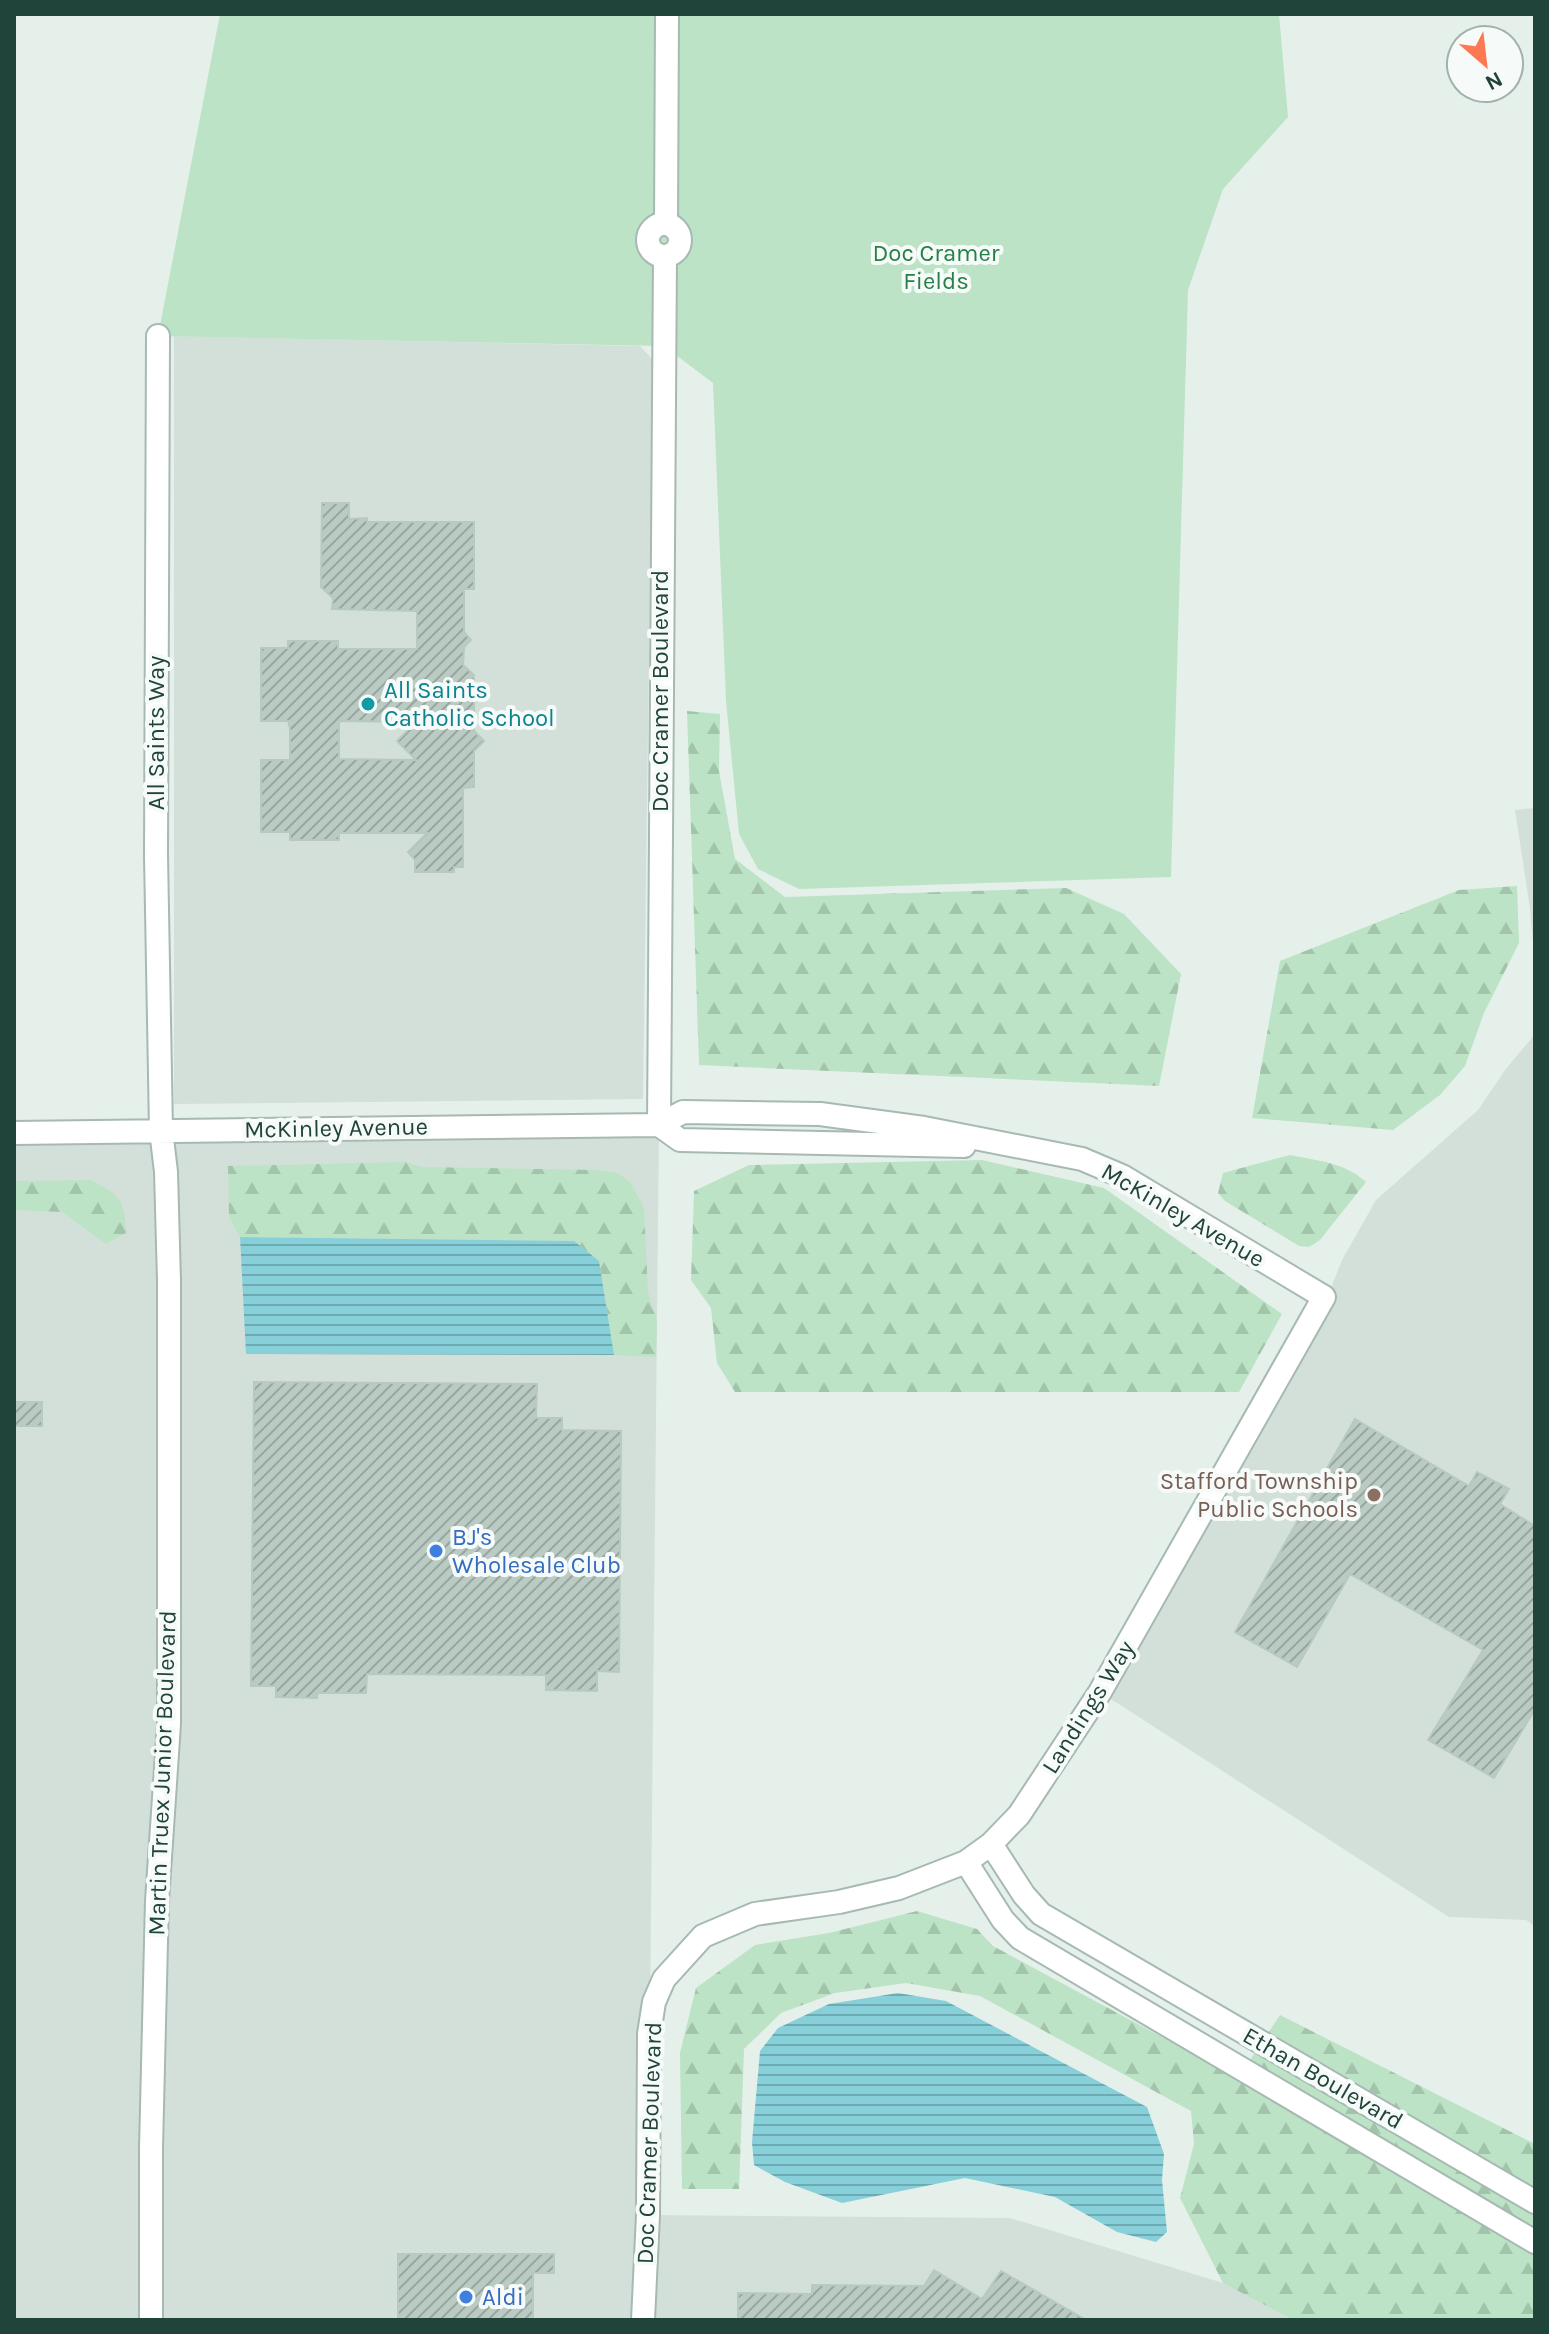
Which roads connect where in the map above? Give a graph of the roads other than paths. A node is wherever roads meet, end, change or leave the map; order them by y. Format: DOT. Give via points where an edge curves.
graph roads {
  1 [pos="667,14"];
  2 [pos="158,336"];
  3 [pos="659,1125"];
  4 [pos="161,1130"];
  5 [pos="14,1133"];
  6 [pos="1035,1149"];
  7 [pos="1324,1297"];
  8 [pos="991,1844"];
  9 [pos="966,1862"];
  10 [pos="703,1936"];
  11 [pos="1204,2009"];
  12 [pos="1188,2037"];
  13 [pos="1442,2148"];
  14 [pos="1422,2176"];
  15 [pos="1535,2202"];
  16 [pos="1535,2242"];
  17 [pos="151,2320"];
  18 [pos="643,2320"];
  1 -- 3 [label="street, Doc Cramer Boulevard" via="666,223 649,237 652,248 665,256"];
  2 -- 4 [label="street, All Saints Way" via="156,870"];
  3 -- 4 [label="street, McKinley Avenue"];
  3 -- 6 [label="street, McKinley Avenue" via="680,1140"];
  3 -- 6 [label="street, McKinley Avenue" via="683,1112 820,1114"];
  4 -- 5 [label="street, McKinley Avenue"];
  4 -- 17 [label="street, Martin Truex Junior Boulevard" via="169,1281 169,1724 157,1901"];
  6 -- 7 [label="street, McKinley Avenue" via="1082,1159 1122,1176"];
  7 -- 8 [label="street, Landings Way" via="1100,1692 1019,1815"];
  8 -- 9 [label="street, Landings Way"];
  8 -- 11 [label="street, Ethan Boulevard" via="1041,1914"];
  9 -- 10 [label="street, Landings Way" via="899,1888 755,1914"];
  9 -- 12 [label="street, Ethan Boulevard" via="1020,1938"];
  10 -- 18 [label="street, Doc Cramer Boulevard" via="664,1979 654,2002"];
  11 -- 12 [label="street"];
  11 -- 13 [label="street, Ethan Boulevard"];
  12 -- 14 [label="street, Ethan Boulevard"];
  13 -- 14 [label="street"];
  13 -- 15 [label="street, Ethan Boulevard"];
  14 -- 16 [label="street, Ethan Boulevard"];
}
